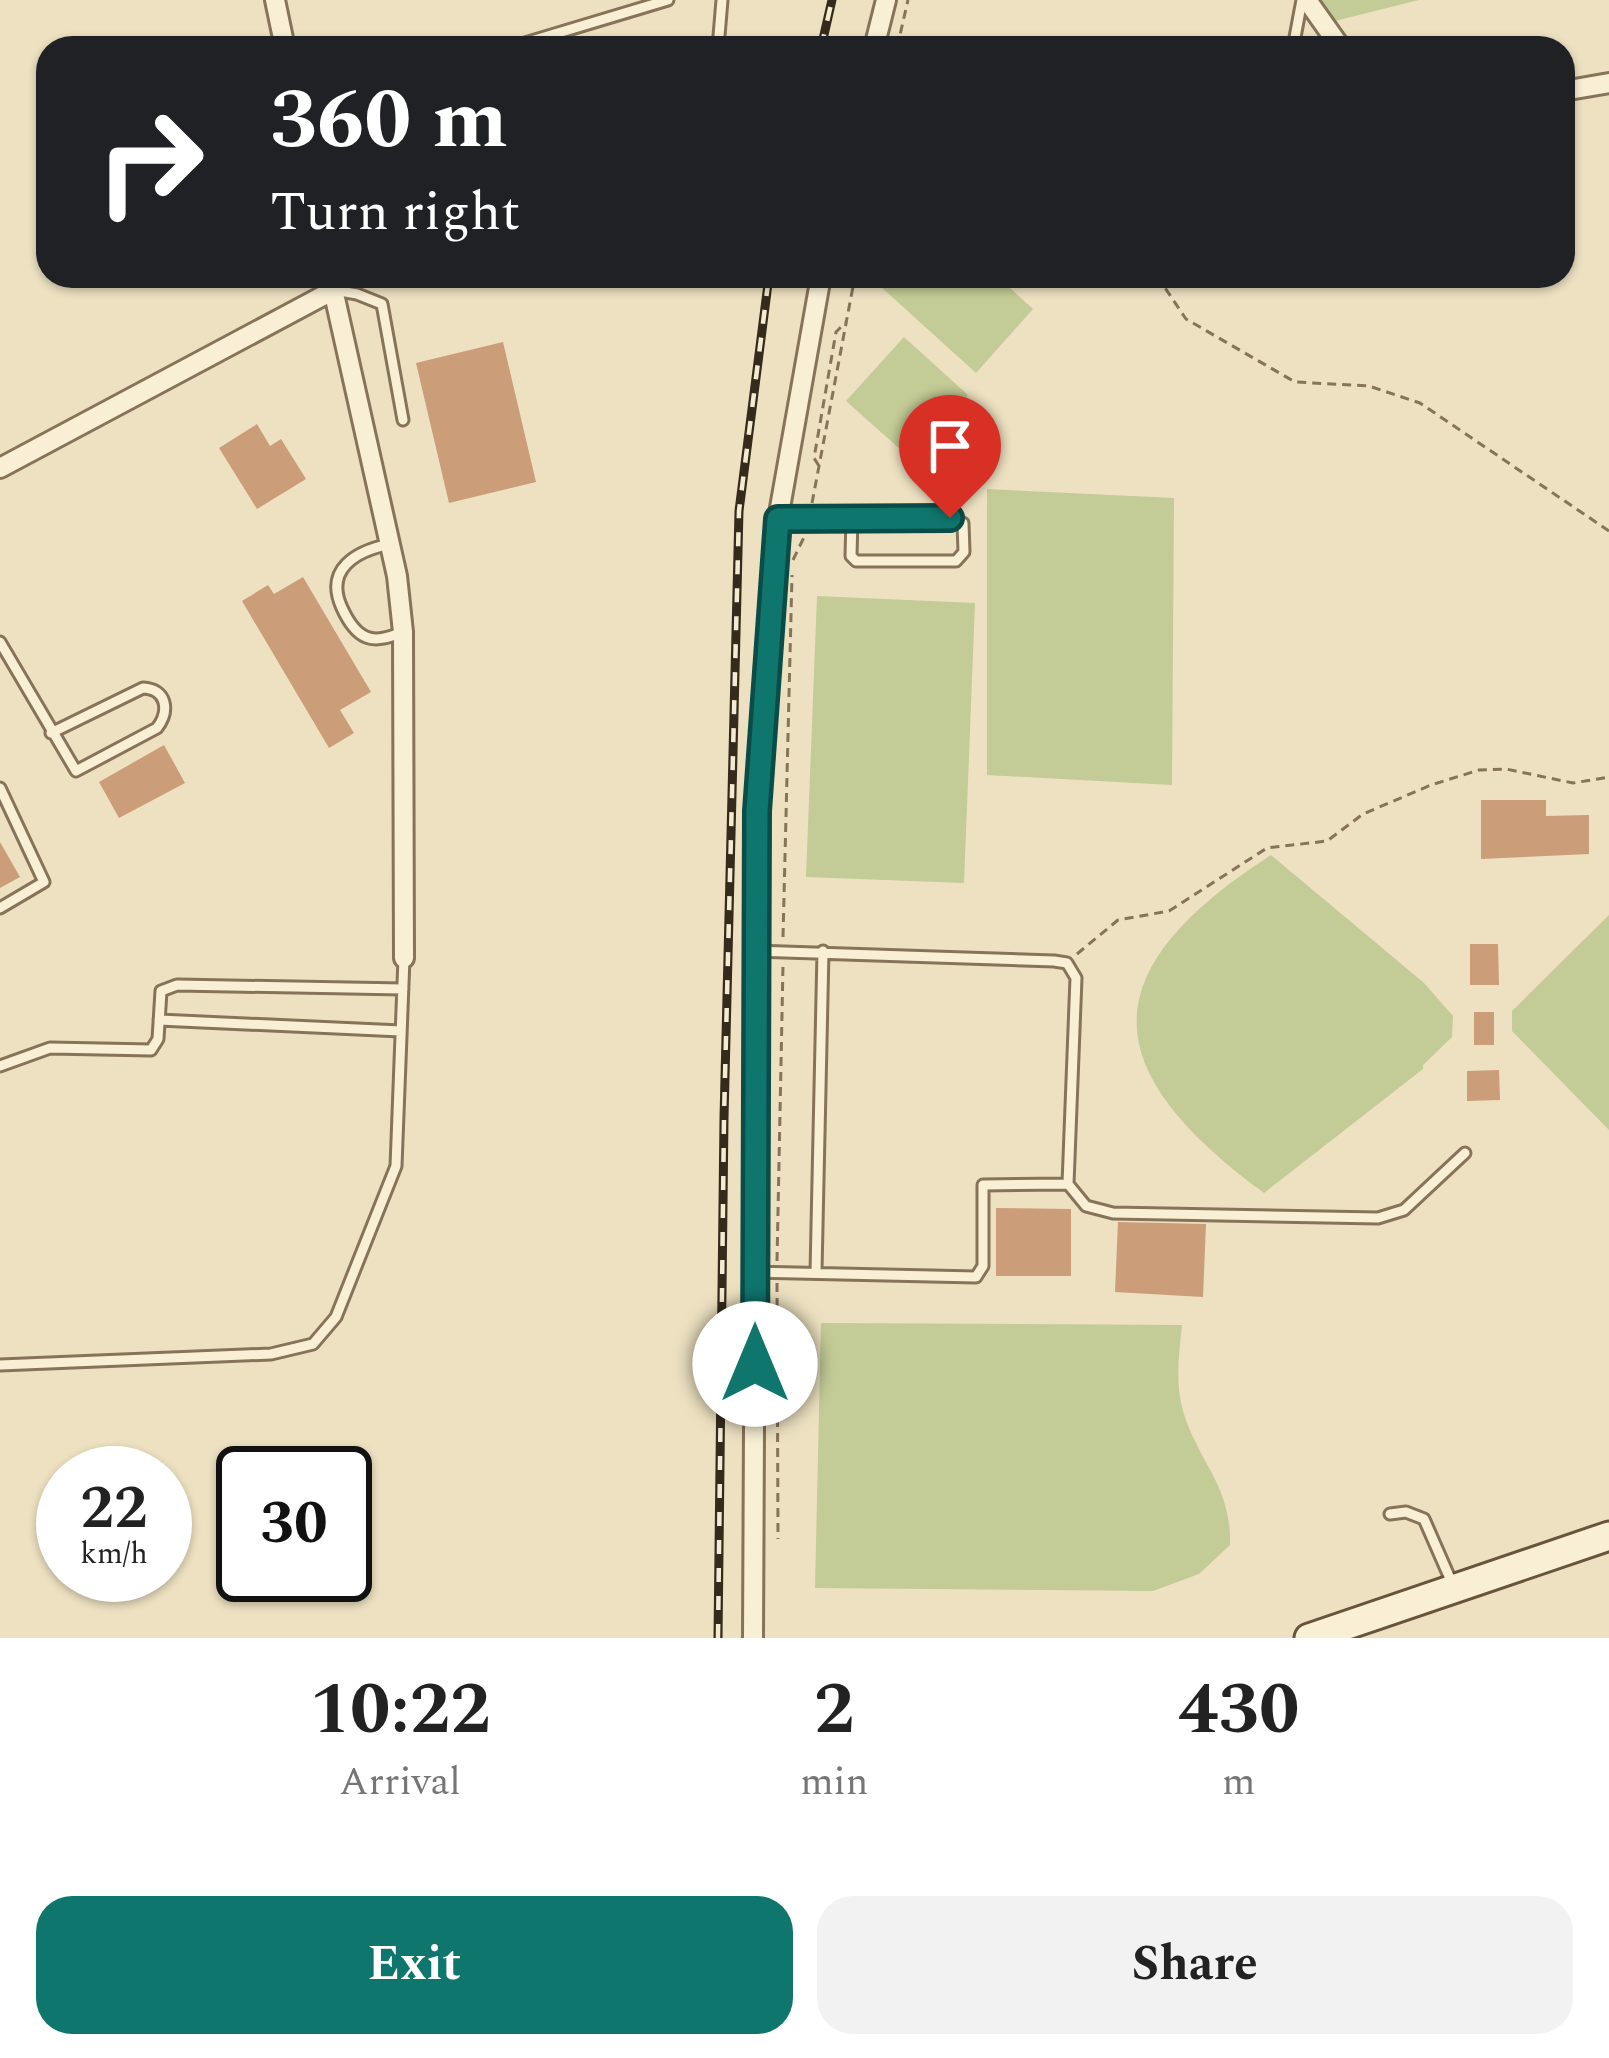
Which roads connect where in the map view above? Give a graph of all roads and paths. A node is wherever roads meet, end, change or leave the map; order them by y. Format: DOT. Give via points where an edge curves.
graph roads {
  1 [pos="275,0"];
  2 [pos="668,0"];
  3 [pos="722,0"];
  4 [pos="886,0"];
  5 [pos="908,0"];
  6 [pos="1304,0"];
  7 [pos="282,36"];
  8 [pos="548,36"];
  9 [pos="719,36"];
  10 [pos="877,36"];
  11 [pos="900,36"];
  12 [pos="1296,36"];
  13 [pos="1332,36"];
  14 [pos="1609,83"];
  15 [pos="1575,89"];
  16 [pos="322,288"];
  17 [pos="332,288"];
  18 [pos="340,288"];
  19 [pos="818,288"];
  20 [pos="853,288"];
  21 [pos="1165,288"];
  22 [pos="403,420"];
  23 [pos="0,468"];
  24 [pos="808,518"];
  25 [pos="851,518"];
  26 [pos="778,519"];
  27 [pos="1609,531"];
  28 [pos="389,544"];
  29 [pos="403,632"];
  30 [pos="0,642"];
  31 [pos="52,733"];
  32 [pos="1609,777"];
  33 [pos="0,788"];
  34 [pos="0,908"];
  35 [pos="783,951"];
  36 [pos="823,951"];
  37 [pos="757,952"];
  38 [pos="404,958"];
  39 [pos="1067,963"];
  40 [pos="403,989"];
  41 [pos="159,1021"];
  42 [pos="401,1031"];
  43 [pos="0,1066"];
  44 [pos="1465,1153"];
  45 [pos="1068,1184"];
  46 [pos="756,1272"];
  47 [pos="777,1272"];
  48 [pos="816,1272"];
  49 [pos="0,1365"];
  50 [pos="1390,1514"];
  51 [pos="1609,1536"];
  52 [pos="778,1539"];
  53 [pos="1454,1588"];
  54 [pos="753,1638"];
  55 [pos="1309,1638"];
  1 -- 7 [label="street"];
  2 -- 8 [label="lane"];
  3 -- 9 [label="lane"];
  4 -- 10 [label="street"];
  5 -- 11 [label="path"];
  6 -- 12 [label="lane"];
  6 -- 13 [label="street"];
  14 -- 15 [label="street"];
  16 -- 23 [label="street"];
  17 -- 28 [label="street"];
  18 -- 22 [label="lane" via="382,304"];
  19 -- 26 [label="street"];
  20 -- 24 [label="path"];
  21 -- 27 [label="path" via="1186,319 1295,382 1369,386 1420,403"];
  24 -- 25 [label="lane"];
  24 -- 26 [label="lane"];
  24 -- 35 [label="path" via="792,562"];
  25 -- 25 [label="lane" via="950,518 962,524 964,553 956,561 856,561"];
  26 -- 37 [label="street" via="757,811"];
  28 -- 29 [label="street"];
  28 -- 29 [label="lane" via="349,561 337,595 363,636"];
  29 -- 38 [label="street"];
  30 -- 31 [label="lane"];
  31 -- 31 [label="lane" via="143,688 153,688 166,707 157,728 76,771"];
  32 -- 39 [label="path" via="1573,782 1479,770 1431,785 1363,814 1327,841 1267,848 1169,911 1118,920"];
  33 -- 34 [label="lane" via="44,882"];
  35 -- 36 [label="lane"];
  35 -- 37 [label="lane"];
  35 -- 47 [label="path"];
  36 -- 39 [label="lane"];
  36 -- 48 [label="lane"];
  37 -- 46 [label="street"];
  38 -- 40 [label="lane"];
  39 -- 45 [label="lane" via="1076,978"];
  40 -- 41 [label="lane" via="177,985 161,991"];
  40 -- 42 [label="lane"];
  41 -- 42 [label="lane"];
  41 -- 43 [label="lane" via="151,1050 50,1048"];
  42 -- 49 [label="lane" via="396,1166 335,1317 313,1344 271,1354"];
  44 -- 45 [label="lane" via="1404,1210 1378,1218 1113,1213 1087,1206"];
  45 -- 48 [label="lane" via="983,1185 983,1266 976,1277"];
  46 -- 47 [label="lane"];
  46 -- 54 [label="street"];
  47 -- 48 [label="lane"];
  47 -- 52 [label="path"];
  50 -- 53 [label="lane" via="1424,1519"];
  51 -- 53 [label="main road"];
  53 -- 55 [label="main road"];
}
